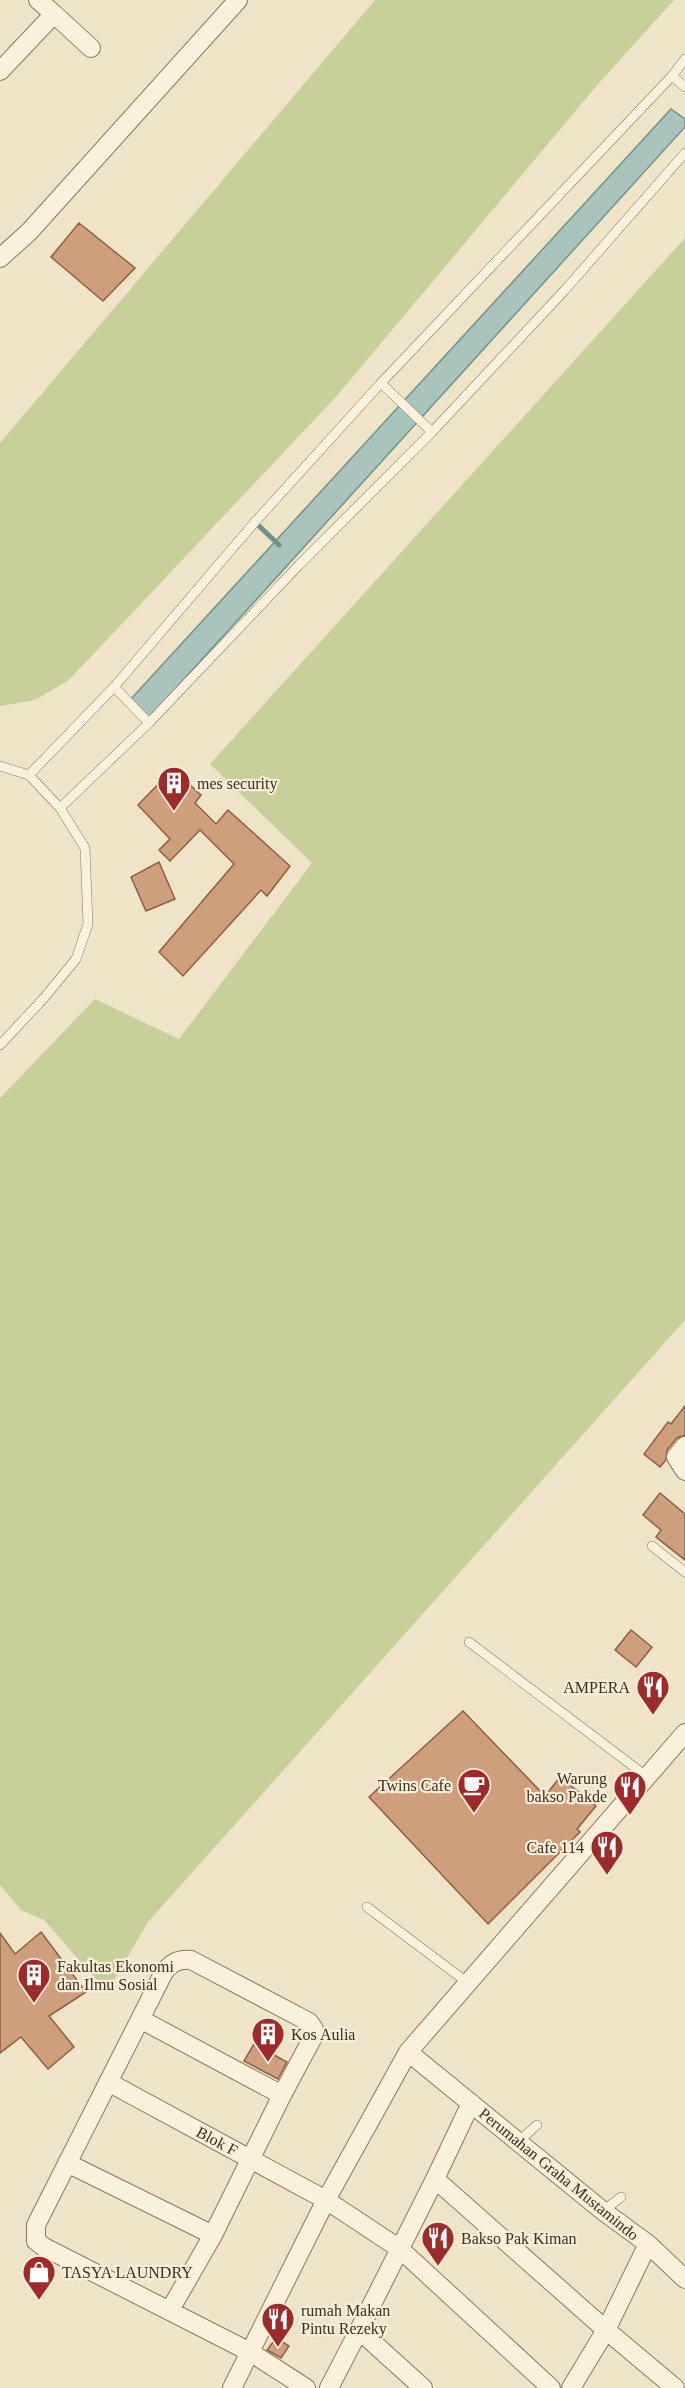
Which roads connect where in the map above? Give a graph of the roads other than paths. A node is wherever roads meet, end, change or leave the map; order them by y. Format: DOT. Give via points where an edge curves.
graph roads {
  1 [pos="38,0"];
  2 [pos="238,0"];
  3 [pos="54,14"];
  4 [pos="91,48"];
  5 [pos="685,59"];
  6 [pos="0,71"];
  7 [pos="672,76"];
  8 [pos="684,86"];
  9 [pos="685,153"];
  10 [pos="0,258"];
  11 [pos="381,383"];
  12 [pos="432,432"];
  13 [pos="117,691"];
  14 [pos="146,720"];
  15 [pos="0,766"];
  16 [pos="29,775"];
  17 [pos="60,808"];
  18 [pos="2,1037"];
  19 [pos="685,1446"];
  20 [pos="685,1471"];
  21 [pos="652,1545"];
  22 [pos="685,1572"];
  23 [pos="469,1642"];
  24 [pos="685,1733"];
  25 [pos="646,1776"];
  26 [pos="367,1906"];
  27 [pos="468,1983"];
  28 [pos="140,2019"];
  29 [pos="408,2052"];
  30 [pos="108,2082"];
  31 [pos="282,2095"];
  32 [pos="471,2103"];
  33 [pos="537,2125"];
  34 [pos="519,2142"];
  35 [pos="251,2159"];
  36 [pos="67,2163"];
  37 [pos="435,2179"];
  38 [pos="621,2198"];
  39 [pos="326,2200"];
  40 [pos="603,2211"];
  41 [pos="213,2235"];
  42 [pos="648,2244"];
  43 [pos="400,2249"];
  44 [pos="685,2279"];
  45 [pos="170,2310"];
  46 [pos="359,2330"];
  47 [pos="606,2330"];
  48 [pos="250,2352"];
  49 [pos="232,2388"];
  50 [pos="306,2388"];
  51 [pos="329,2388"];
  52 [pos="423,2388"];
  53 [pos="551,2388"];
  54 [pos="571,2388"];
  55 [pos="675,2388"];
  1 -- 3 [label="street"];
  2 -- 10 [label="street" via="29,232"];
  3 -- 4 [label="street"];
  3 -- 6 [label="street"];
  5 -- 7 [label="lane"];
  7 -- 8 [label="lane"];
  7 -- 11 [label="lane"];
  9 -- 12 [label="lane" via="564,291"];
  11 -- 12 [label="lane"];
  11 -- 13 [label="lane" via="255,522"];
  12 -- 14 [label="lane"];
  13 -- 14 [label="lane"];
  13 -- 16 [label="lane"];
  14 -- 17 [label="lane"];
  15 -- 16 [label="lane"];
  16 -- 17 [label="lane"];
  17 -- 18 [label="lane" via="85,848 88,924 75,959 44,998"];
  19 -- 20 [label="street" via="676,1457"];
  21 -- 22 [label="lane"];
  23 -- 25 [label="lane"];
  24 -- 25 [label="street"];
  25 -- 27 [label="street"];
  26 -- 27 [label="lane"];
  27 -- 29 [label="street"];
  28 -- 30 [label="street"];
  28 -- 31 [label="street"];
  28 -- 31 [label="street" via="170,1964 191,1960 309,2022 314,2029 313,2037"];
  29 -- 32 [label="street, Perumahan Graha Mustamindo"];
  29 -- 39 [label="street"];
  30 -- 35 [label="street, Blok F"];
  30 -- 36 [label="street"];
  31 -- 35 [label="street"];
  32 -- 34 [label="street, Perumahan Graha Mustamindo"];
  32 -- 37 [label="street, Perumahan Graha Mustamindo"];
  33 -- 34 [label="lane"];
  34 -- 40 [label="street, Perumahan Graha Mustamindo"];
  35 -- 39 [label="street, Blok F"];
  35 -- 41 [label="street"];
  36 -- 41 [label="street"];
  36 -- 45 [label="street" via="36,2225 36,2241"];
  37 -- 43 [label="street, Perumahan Graha Mustamindo"];
  37 -- 47 [label="street"];
  38 -- 40 [label="lane"];
  39 -- 43 [label="street"];
  39 -- 48 [label="street"];
  40 -- 42 [label="street, Perumahan Graha Mustamindo"];
  41 -- 45 [label="street"];
  42 -- 44 [label="street, Perumahan Graha Mustamindo"];
  42 -- 47 [label="street, Perumahan Graha Mustamindo"];
  43 -- 46 [label="street, Perumahan Graha Mustamindo"];
  43 -- 53 [label="street"];
  45 -- 48 [label="street"];
  46 -- 51 [label="street, Perumahan Graha Mustamindo"];
  46 -- 52 [label="street"];
  47 -- 54 [label="street, Perumahan Graha Mustamindo"];
  47 -- 55 [label="street"];
  48 -- 49 [label="street"];
  48 -- 50 [label="street"];
}
